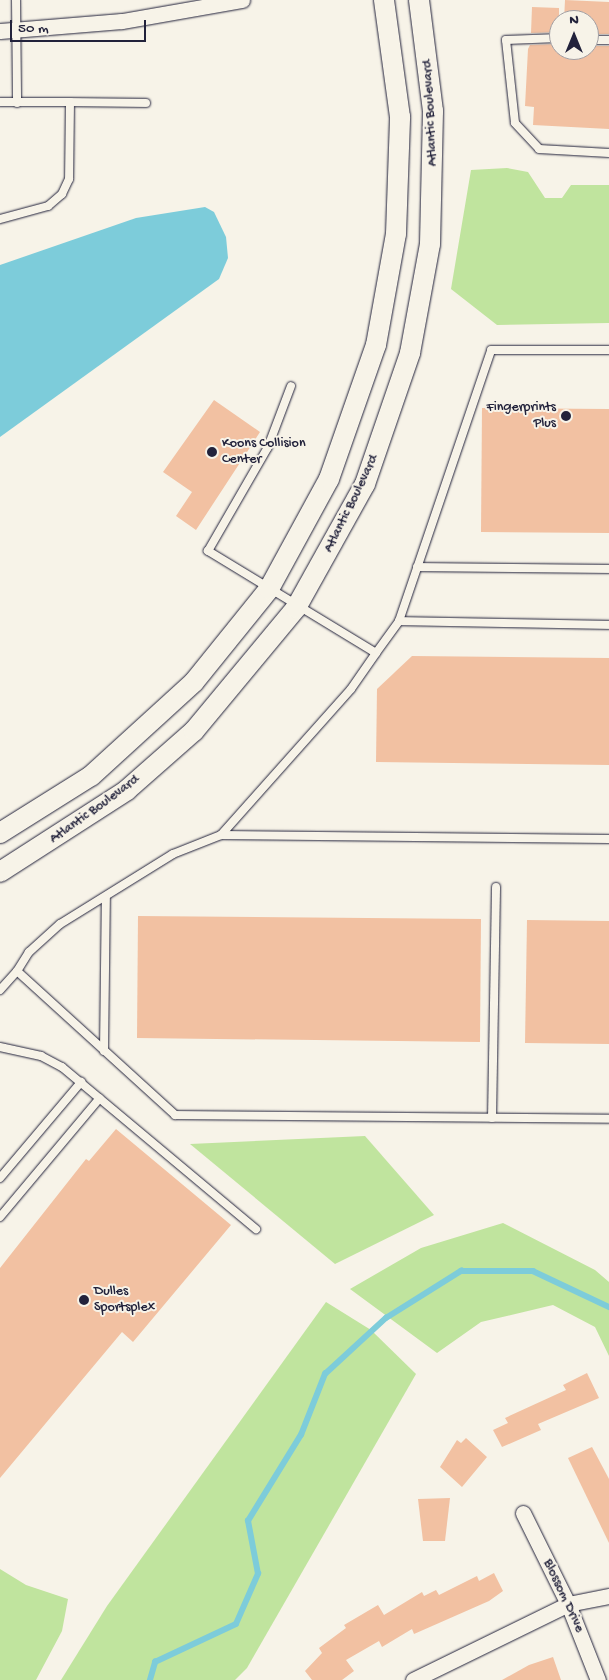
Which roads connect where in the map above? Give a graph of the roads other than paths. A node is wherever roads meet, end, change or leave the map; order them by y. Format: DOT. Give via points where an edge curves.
graph roads {
  1 [pos="16,0"];
  2 [pos="242,0"];
  3 [pos="384,0"];
  4 [pos="419,0"];
  5 [pos="0,30"];
  6 [pos="18,30"];
  7 [pos="549,38"];
  8 [pos="0,102"];
  9 [pos="70,102"];
  10 [pos="17,103"];
  11 [pos="146,103"];
  12 [pos="609,153"];
  13 [pos="0,219"];
  14 [pos="609,350"];
  15 [pos="291,386"];
  16 [pos="417,567"];
  17 [pos="609,569"];
  18 [pos="269,589"];
  19 [pos="296,608"];
  20 [pos="399,621"];
  21 [pos="609,624"];
  22 [pos="376,653"];
  23 [pos="0,833"];
  24 [pos="221,835"];
  25 [pos="609,839"];
  26 [pos="0,872"];
  27 [pos="496,887"];
  28 [pos="106,897"];
  29 [pos="17,970"];
  30 [pos="0,990"];
  31 [pos="0,1047"];
  32 [pos="104,1051"];
  33 [pos="81,1082"];
  34 [pos="100,1098"];
  35 [pos="492,1118"];
  36 [pos="609,1119"];
  37 [pos="0,1178"];
  38 [pos="0,1217"];
  39 [pos="256,1229"];
  40 [pos="523,1513"];
  41 [pos="609,1596"];
  42 [pos="568,1604"];
  43 [pos="413,1680"];
  44 [pos="598,1680"];
  1 -- 6 [label="lane"];
  2 -- 6 [label="street" via="122,21"];
  3 -- 18 [label="main road" via="397,78 400,154 397,226 385,308 346,439 312,514"];
  4 -- 19 [label="main road, Atlantic Boulevard" via="430,70 434,208 410,353 377,454 347,520"];
  5 -- 6 [label="street"];
  6 -- 10 [label="lane"];
  7 -- 12 [label="lane" via="506,40 515,123 539,149"];
  8 -- 10 [label="lane"];
  9 -- 10 [label="lane"];
  9 -- 11 [label="lane"];
  9 -- 13 [label="lane" via="69,178 62,194 48,206"];
  14 -- 16 [label="lane" via="490,350"];
  15 -- 18 [label="lane" via="268,447 208,551"];
  16 -- 17 [label="lane"];
  16 -- 20 [label="lane"];
  18 -- 19 [label="lane"];
  18 -- 23 [label="main road" via="230,640 157,719 91,776"];
  19 -- 22 [label="lane"];
  19 -- 26 [label="main road, Atlantic Boulevard" via="224,698 161,761 70,831"];
  20 -- 21 [label="lane"];
  20 -- 22 [label="lane"];
  22 -- 24 [label="lane" via="351,689"];
  24 -- 25 [label="lane"];
  24 -- 28 [label="lane" via="173,854"];
  27 -- 35 [label="lane"];
  28 -- 29 [label="lane" via="60,924 30,952"];
  28 -- 32 [label="lane"];
  29 -- 30 [label="lane"];
  29 -- 32 [label="lane"];
  31 -- 33 [label="lane" via="41,1056"];
  32 -- 35 [label="lane" via="175,1115"];
  33 -- 34 [label="lane"];
  33 -- 37 [label="lane"];
  34 -- 38 [label="lane"];
  34 -- 39 [label="lane"];
  35 -- 36 [label="lane"];
  40 -- 42 [label="street, Blossom Drive"];
  41 -- 42 [label="street"];
  42 -- 43 [label="street"];
  42 -- 44 [label="street, Blossom Drive"];
}
